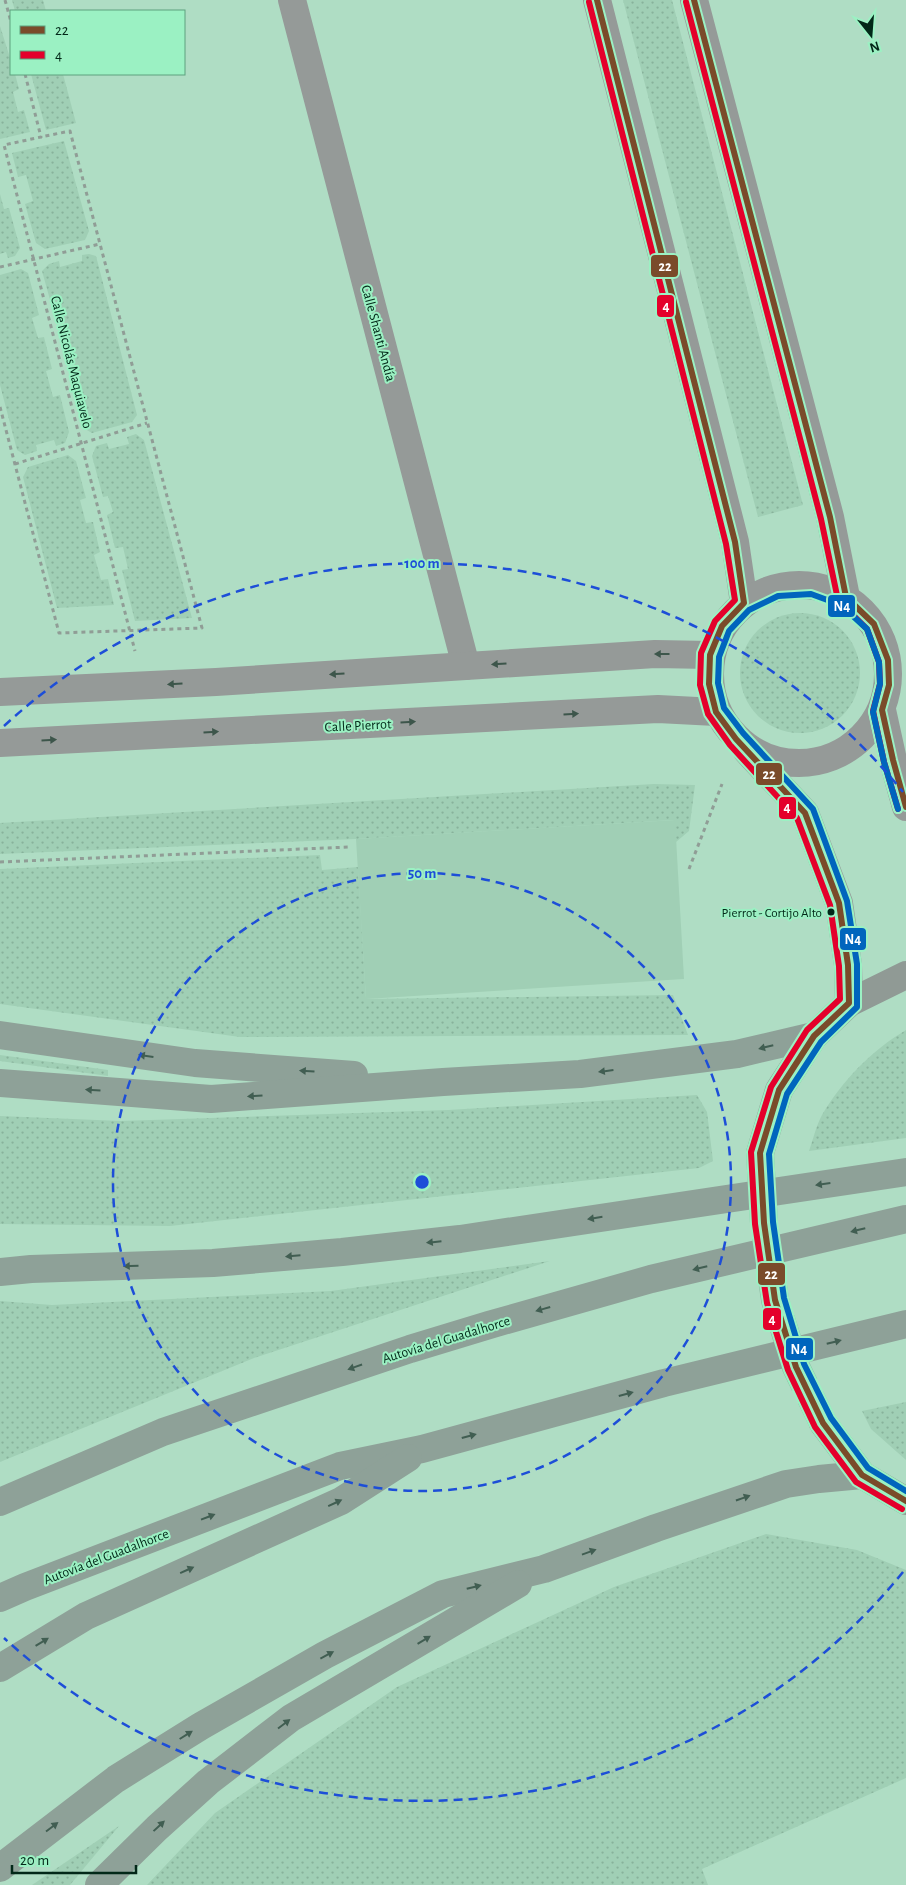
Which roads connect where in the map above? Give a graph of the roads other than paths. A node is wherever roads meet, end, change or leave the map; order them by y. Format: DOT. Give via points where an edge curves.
graph roads {
  1 [pos="292,0"];
  2 [pos="597,0"];
  3 [pos="694,0"];
  4 [pos="846,597"];
  5 [pos="744,602"];
  6 [pos="710,654"];
  7 [pos="897,657"];
  8 [pos="466,666"];
  9 [pos="0,692"];
  10 [pos="882,710"];
  11 [pos="716,712"];
  12 [pos="736,739"];
  13 [pos="0,743"];
  14 [pos="906,807"];
  15 [pos="906,975"];
  16 [pos="849,1003"];
  17 [pos="0,1035"];
  18 [pos="814,1036"];
  19 [pos="443,1082"];
  20 [pos="0,1083"];
  21 [pos="760,1153"];
  22 [pos="906,1172"];
  23 [pos="906,1219"];
  24 [pos="0,1264"];
  25 [pos="31,1269"];
  26 [pos="0,1272"];
  27 [pos="906,1324"];
  28 [pos="823,1423"];
  29 [pos="422,1449"];
  30 [pos="862,1475"];
  31 [pos="906,1501"];
  32 [pos="0,1502"];
  33 [pos="544,1569"];
  34 [pos="0,1598"];
  35 [pos="0,1668"];
  36 [pos="0,1868"];
  37 [pos="99,1885"];
  1 -- 8 [label="street, Calle Shanti Andía"];
  2 -- 5 [label="street" via="735,542"];
  3 -- 4 [label="street" via="830,517"];
  4 -- 5 [label="street" via="812,585 776,587"];
  4 -- 7 [label="street" via="874,624"];
  5 -- 6 [label="street" via="722,626"];
  6 -- 8 [label="street, one-way" via="655,654"];
  6 -- 11 [label="street" via="709,684"];
  7 -- 10 [label="street"];
  8 -- 9 [label="street, one-way"];
  10 -- 12 [label="street" via="866,734 844,752 817,762 788,764 760,756"];
  10 -- 14 [label="street"];
  11 -- 12 [label="street"];
  13 -- 11 [label="street, Calle Pierrot, one-way" via="658,709"];
  12 -- 16 [label="street" via="805,813 839,903 848,965"];
  15 -- 16 [label="street"];
  16 -- 18 [label="street"];
  19 -- 17 [label="highway, one-way" via="194,1063"];
  18 -- 19 [label="highway, one-way" via="736,1054 580,1074"];
  18 -- 21 [label="street" via="779,1090"];
  19 -- 20 [label="highway, one-way" via="211,1100"];
  22 -- 25 [label="highway, one-way" via="381,1248 213,1263"];
  23 -- 32 [label="highway, Autovía del Guadalhorce, one-way" via="651,1280 410,1349 164,1432"];
  24 -- 25 [label="highway"];
  25 -- 26 [label="highway"];
  29 -- 27 [label="highway, Autovía del Guadalhorce, one-way" via="664,1383"];
  28 -- 30 [label="street"];
  34 -- 29 [label="highway, Autovía del Guadalhorce, one-way" via="340,1466"];
  35 -- 29 [label="highway, one-way" via="86,1616 341,1501"];
  30 -- 31 [label="street"];
  33 -- 30 [label="highway, one-way" via="786,1484"];
  36 -- 33 [label="highway, one-way" via="116,1779 201,1726 325,1656 443,1594"];
  37 -- 33 [label="highway, one-way" via="208,1782 291,1718"];
}
